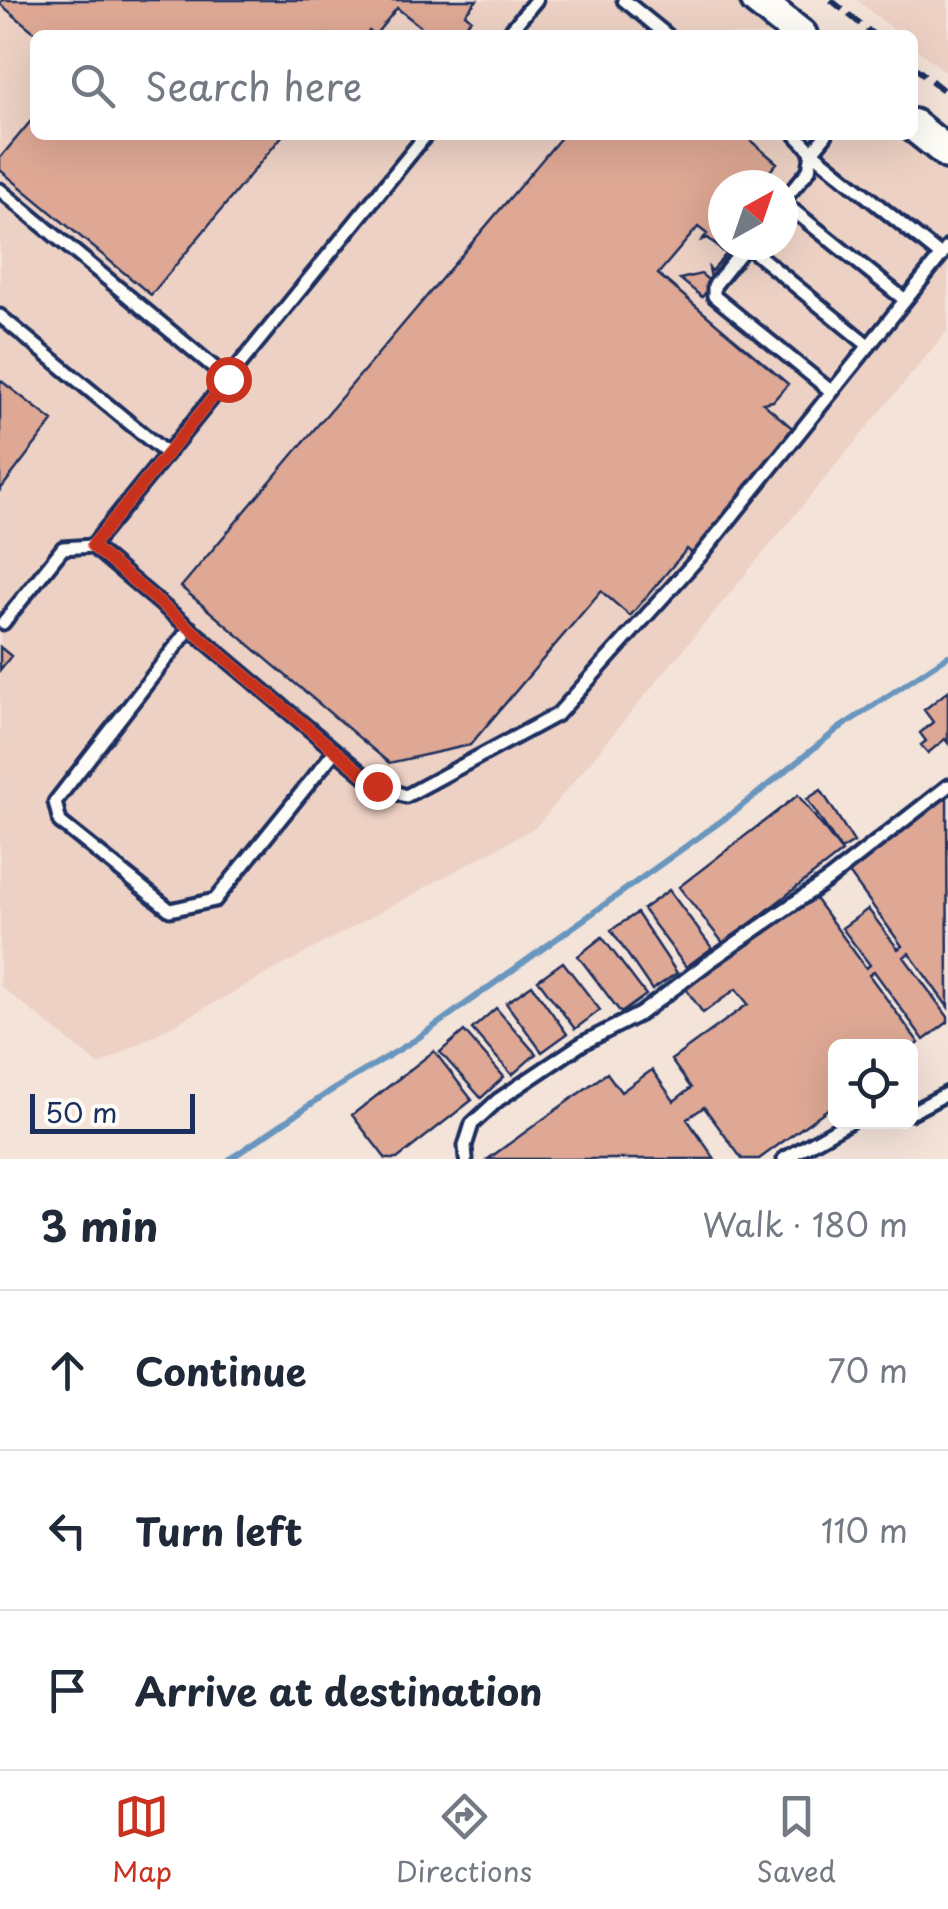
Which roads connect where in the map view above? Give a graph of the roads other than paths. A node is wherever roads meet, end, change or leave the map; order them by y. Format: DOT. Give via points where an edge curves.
graph roads {
  1 [pos="536,0"];
  2 [pos="624,0"];
  3 [pos="758,0"];
  4 [pos="512,30"];
  5 [pos="661,30"];
  6 [pos="795,30"];
  7 [pos="918,129"];
  8 [pos="422,140"];
  9 [pos="801,140"];
  10 [pos="822,140"];
  11 [pos="812,152"];
  12 [pos="948,153"];
  13 [pos="798,184"];
  14 [pos="0,191"];
  15 [pos="798,214"];
  16 [pos="944,252"];
  17 [pos="735,260"];
  18 [pos="765,260"];
  19 [pos="905,300"];
  20 [pos="0,316"];
  21 [pos="869,346"];
  22 [pos="228,379"];
  23 [pos="832,392"];
  24 [pos="166,454"];
  25 [pos="92,546"];
  26 [pos="3,623"];
  27 [pos="190,628"];
  28 [pos="335,751"];
  29 [pos="948,786"];
  30 [pos="948,1094"];
  31 [pos="918,1109"];
  32 [pos="836,1129"];
  33 [pos="466,1159"];
  34 [pos="784,1159"];
  1 -- 4 [label="lane"];
  2 -- 5 [label="lane"];
  3 -- 6 [label="street"];
  7 -- 12 [label="street"];
  8 -- 22 [label="lane"];
  9 -- 11 [label="lane"];
  10 -- 11 [label="lane"];
  11 -- 13 [label="lane"];
  11 -- 16 [label="lane"];
  14 -- 22 [label="lane"];
  15 -- 19 [label="lane"];
  16 -- 19 [label="lane"];
  17 -- 23 [label="lane" via="714,286 714,296"];
  18 -- 21 [label="lane"];
  19 -- 21 [label="lane"];
  20 -- 24 [label="lane"];
  21 -- 23 [label="lane"];
  22 -- 24 [label="lane"];
  23 -- 28 [label="lane" via="701,555 558,714 406,796 377,786"];
  24 -- 25 [label="lane"];
  25 -- 26 [label="lane" via="62,548"];
  25 -- 27 [label="lane"];
  27 -- 28 [label="lane"];
  27 -- 28 [label="lane" via="55,802 60,822 170,910 215,900"];
  29 -- 33 [label="lane" via="640,1014 582,1043 498,1100 472,1124"];
  30 -- 31 [label="lane"];
  32 -- 34 [label="lane"];
}
